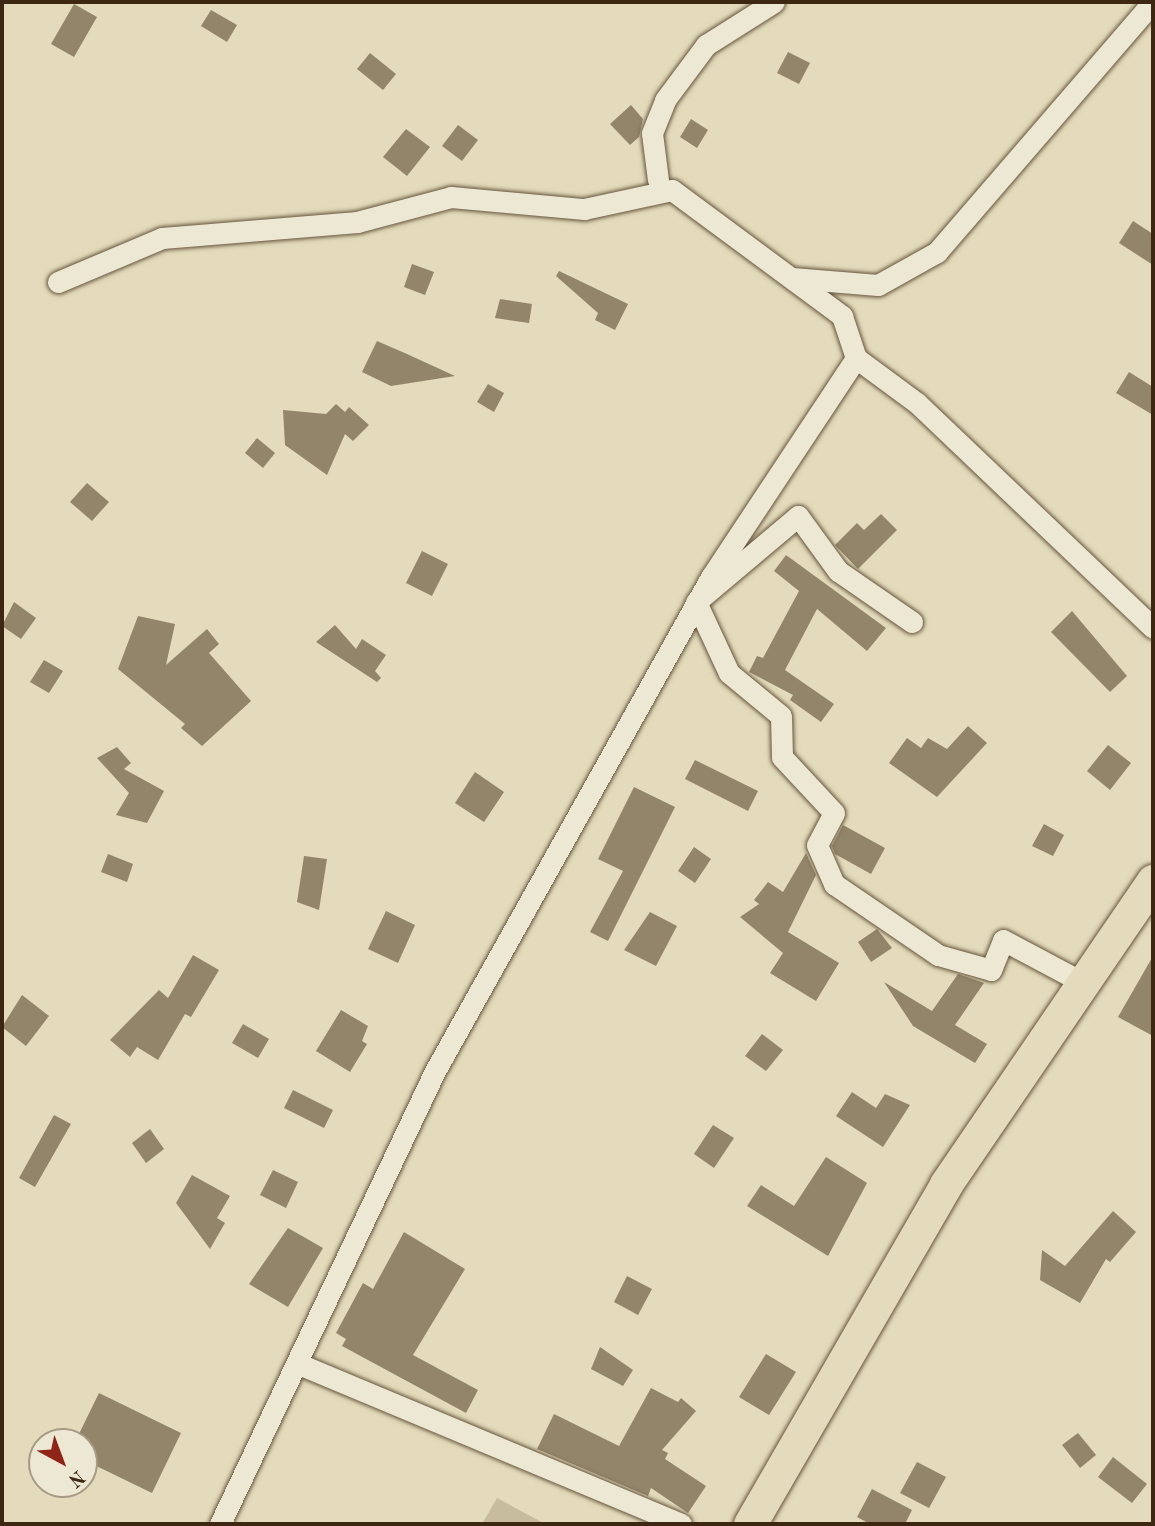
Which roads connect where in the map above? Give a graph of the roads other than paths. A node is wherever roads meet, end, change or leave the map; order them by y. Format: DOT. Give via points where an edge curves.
graph roads {
  1 [pos="774,2"];
  2 [pos="1153,2"];
  3 [pos="657,180"];
  4 [pos="790,278"];
  5 [pos="58,282"];
  6 [pos="856,358"];
  7 [pos="696,602"];
  8 [pos="912,622"];
  9 [pos="1153,628"];
  10 [pos="1153,881"];
  11 [pos="1084,983"];
  12 [pos="299,1364"];
  13 [pos="220,1524"];
  14 [pos="681,1524"];
  15 [pos="750,1524"];
  1 -- 3 [label="street" via="706,45 665,100 652,133"];
  2 -- 4 [label="street" via="937,252 878,285"];
  4 -- 5 [label="street" via="672,190 584,209 451,197 357,222 162,238"];
  4 -- 6 [label="street" via="842,316"];
  6 -- 7 [label="street" via="781,463"];
  6 -- 9 [label="street" via="917,403"];
  7 -- 8 [label="street" via="798,516 838,571"];
  7 -- 11 [label="street" via="729,673 781,716 782,757 834,813 817,845 834,884 938,955 991,970 1003,940"];
  7 -- 12 [label="street" via="435,1071"];
  10 -- 11 [label="main road"];
  11 -- 15 [label="main road" via="946,1184"];
  12 -- 13 [label="street"];
  12 -- 14 [label="street"];
}
